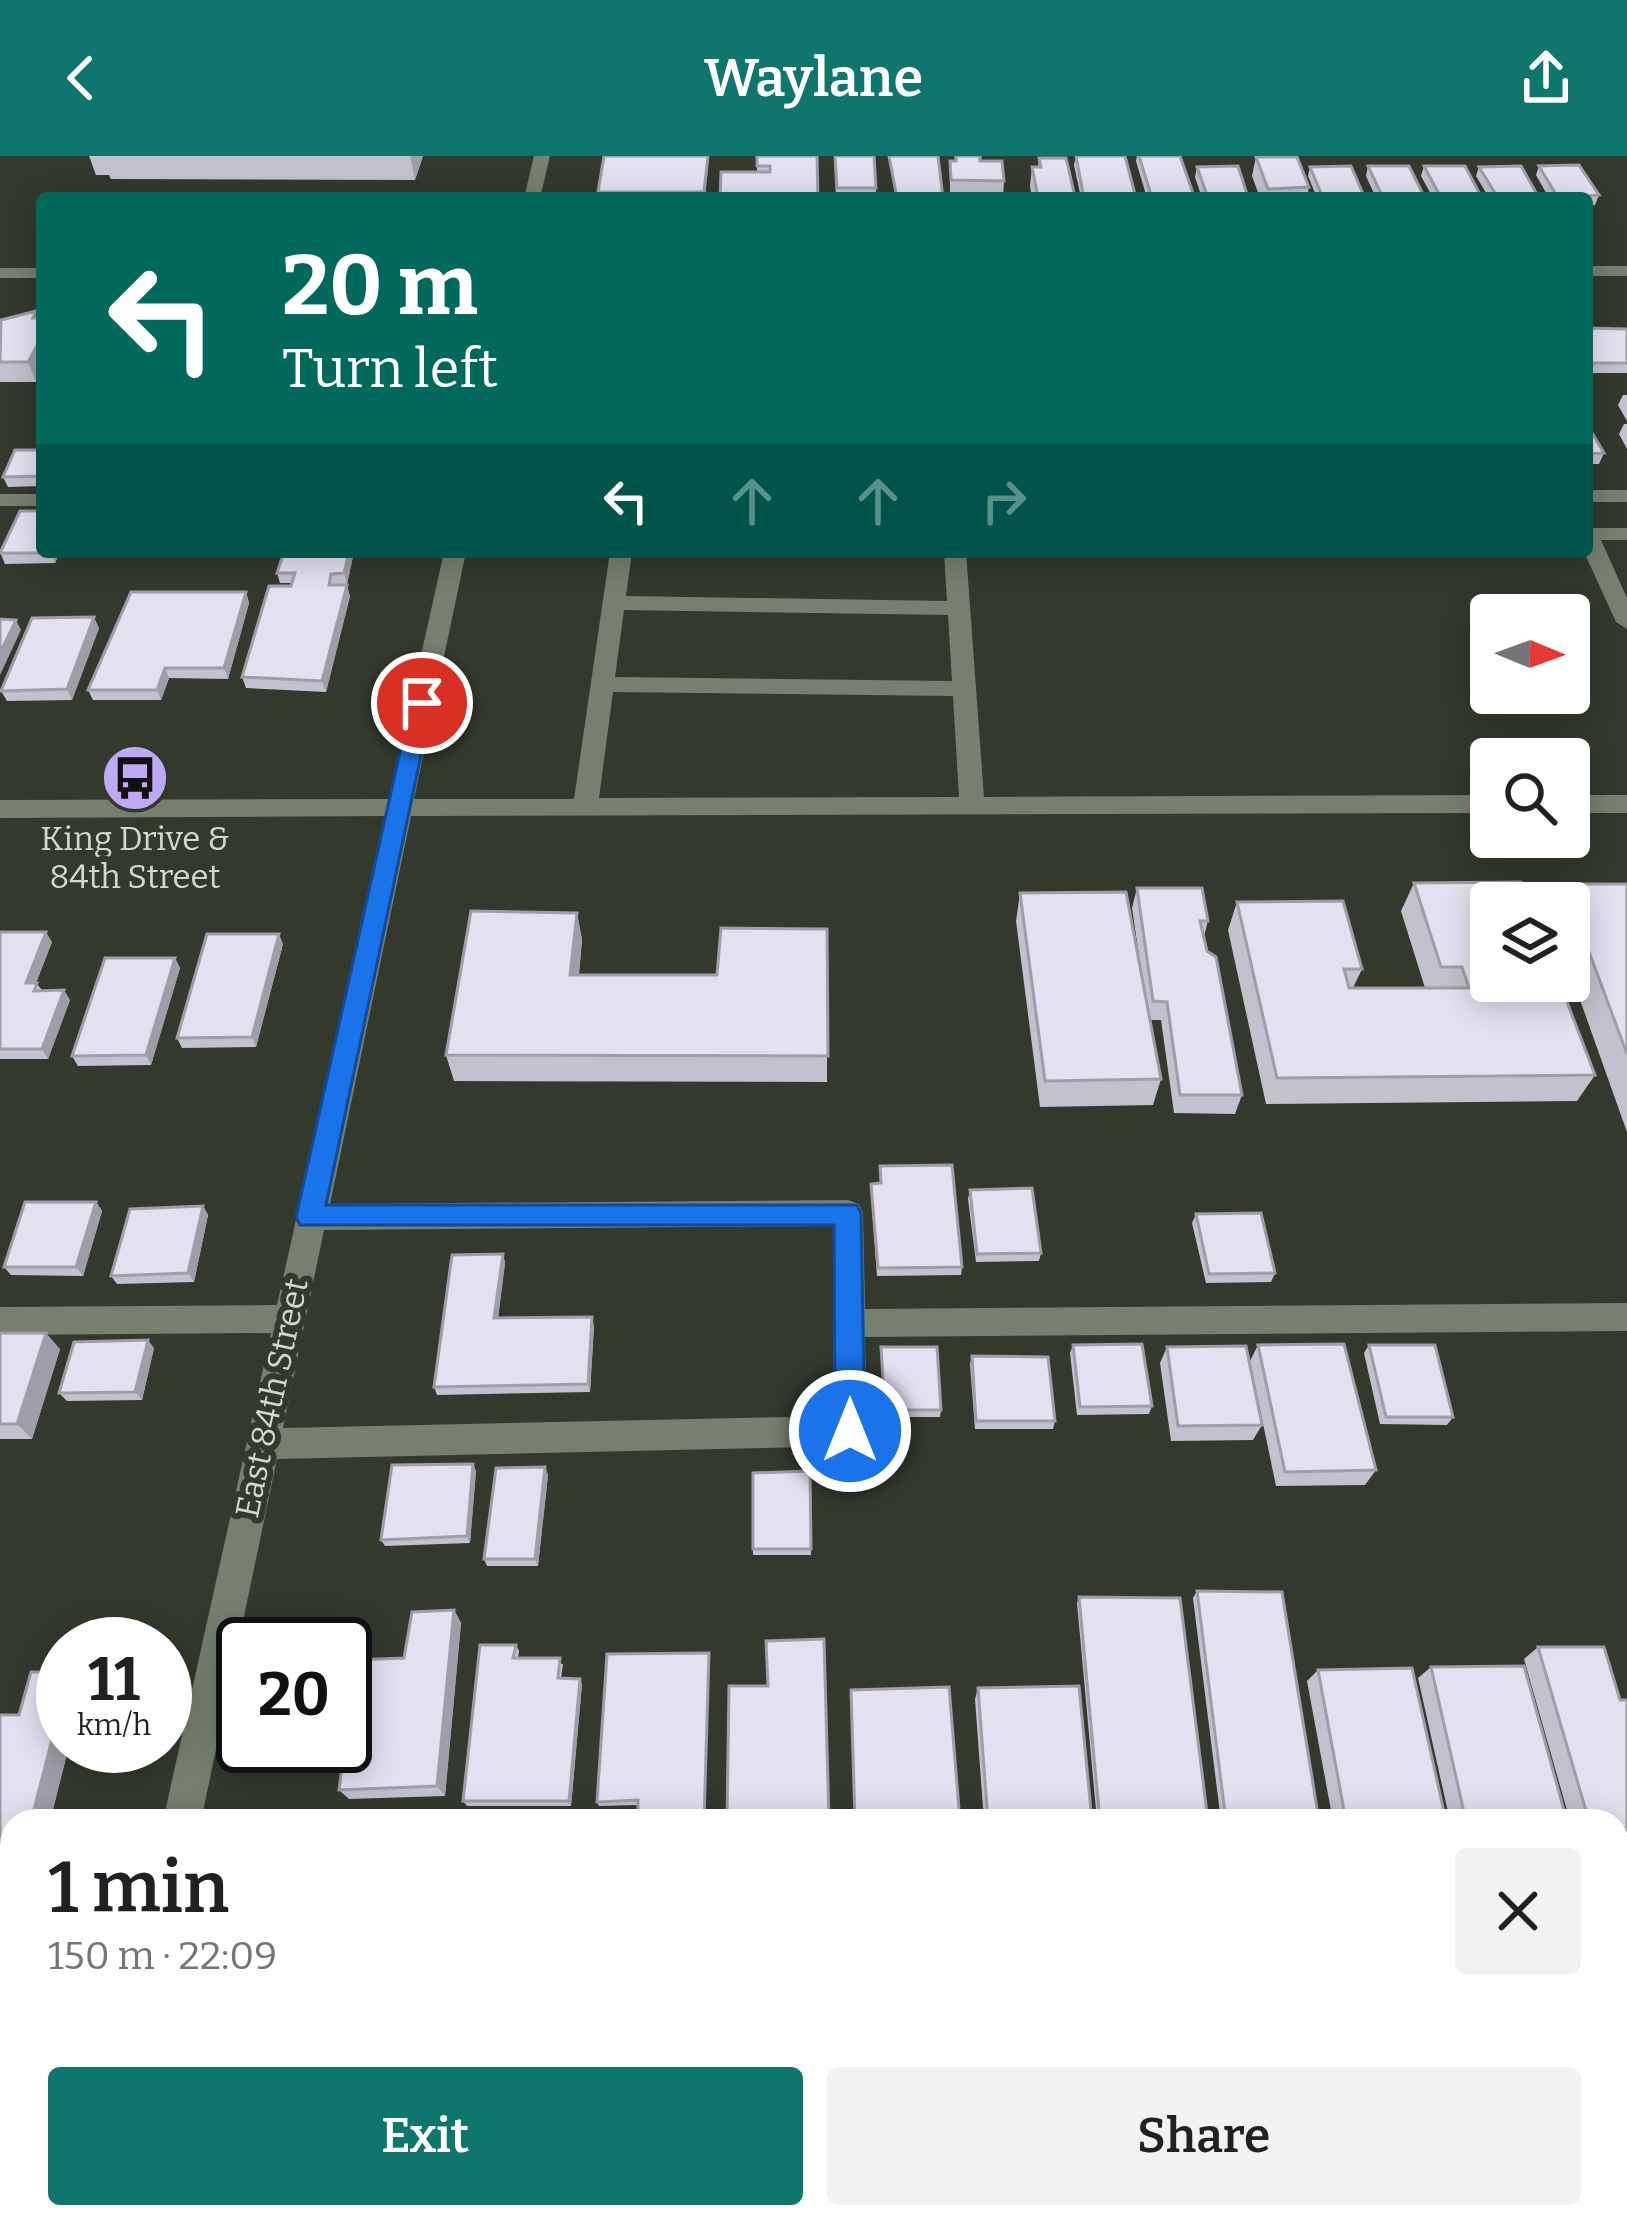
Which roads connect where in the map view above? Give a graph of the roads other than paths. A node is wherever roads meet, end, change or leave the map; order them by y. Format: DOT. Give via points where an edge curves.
graph roads {
  1 [pos="542,156"];
  2 [pos="533,192"];
  3 [pos="1593,271"];
  4 [pos="1627,271"];
  5 [pos="0,273"];
  6 [pos="36,273"];
  7 [pos="1593,496"];
  8 [pos="1627,496"];
  9 [pos="0,500"];
  10 [pos="36,500"];
  11 [pos="1593,534"];
  12 [pos="1627,534"];
  13 [pos="1593,547"];
  14 [pos="454,558"];
  15 [pos="620,558"];
  16 [pos="955,558"];
  17 [pos="614,603"];
  18 [pos="959,608"];
  19 [pos="1627,622"];
  20 [pos="602,684"];
  21 [pos="965,688"];
  22 [pos="1470,804"];
  23 [pos="1590,804"];
  24 [pos="1627,804"];
  25 [pos="972,806"];
  26 [pos="399,807"];
  27 [pos="585,807"];
  28 [pos="0,809"];
  29 [pos="310,1217"];
  30 [pos="1627,1317"];
  31 [pos="289,1319"];
  32 [pos="0,1321"];
  33 [pos="849,1323"];
  34 [pos="263,1444"];
  35 [pos="185,1809"];
  1 -- 2 [label="street"];
  3 -- 4 [label="street"];
  5 -- 6 [label="street"];
  7 -- 8 [label="street"];
  9 -- 10 [label="street"];
  11 -- 12 [label="street"];
  13 -- 19 [label="street"];
  14 -- 26 [label="street, East 84th Street"];
  15 -- 17 [label="street"];
  16 -- 18 [label="street"];
  17 -- 18 [label="street"];
  17 -- 20 [label="street"];
  18 -- 21 [label="street"];
  20 -- 21 [label="street"];
  20 -- 27 [label="street"];
  21 -- 25 [label="street"];
  22 -- 25 [label="street"];
  23 -- 24 [label="street"];
  25 -- 27 [label="street"];
  26 -- 27 [label="street"];
  26 -- 28 [label="street"];
  26 -- 29 [label="street, East 84th Street"];
  29 -- 31 [label="street, East 84th Street"];
  29 -- 33 [label="street" via="848,1213"];
  30 -- 33 [label="street"];
  31 -- 32 [label="street"];
  31 -- 34 [label="street, East 84th Street"];
  33 -- 34 [label="street" via="850,1431"];
  34 -- 35 [label="street, East 84th Street"];
}
